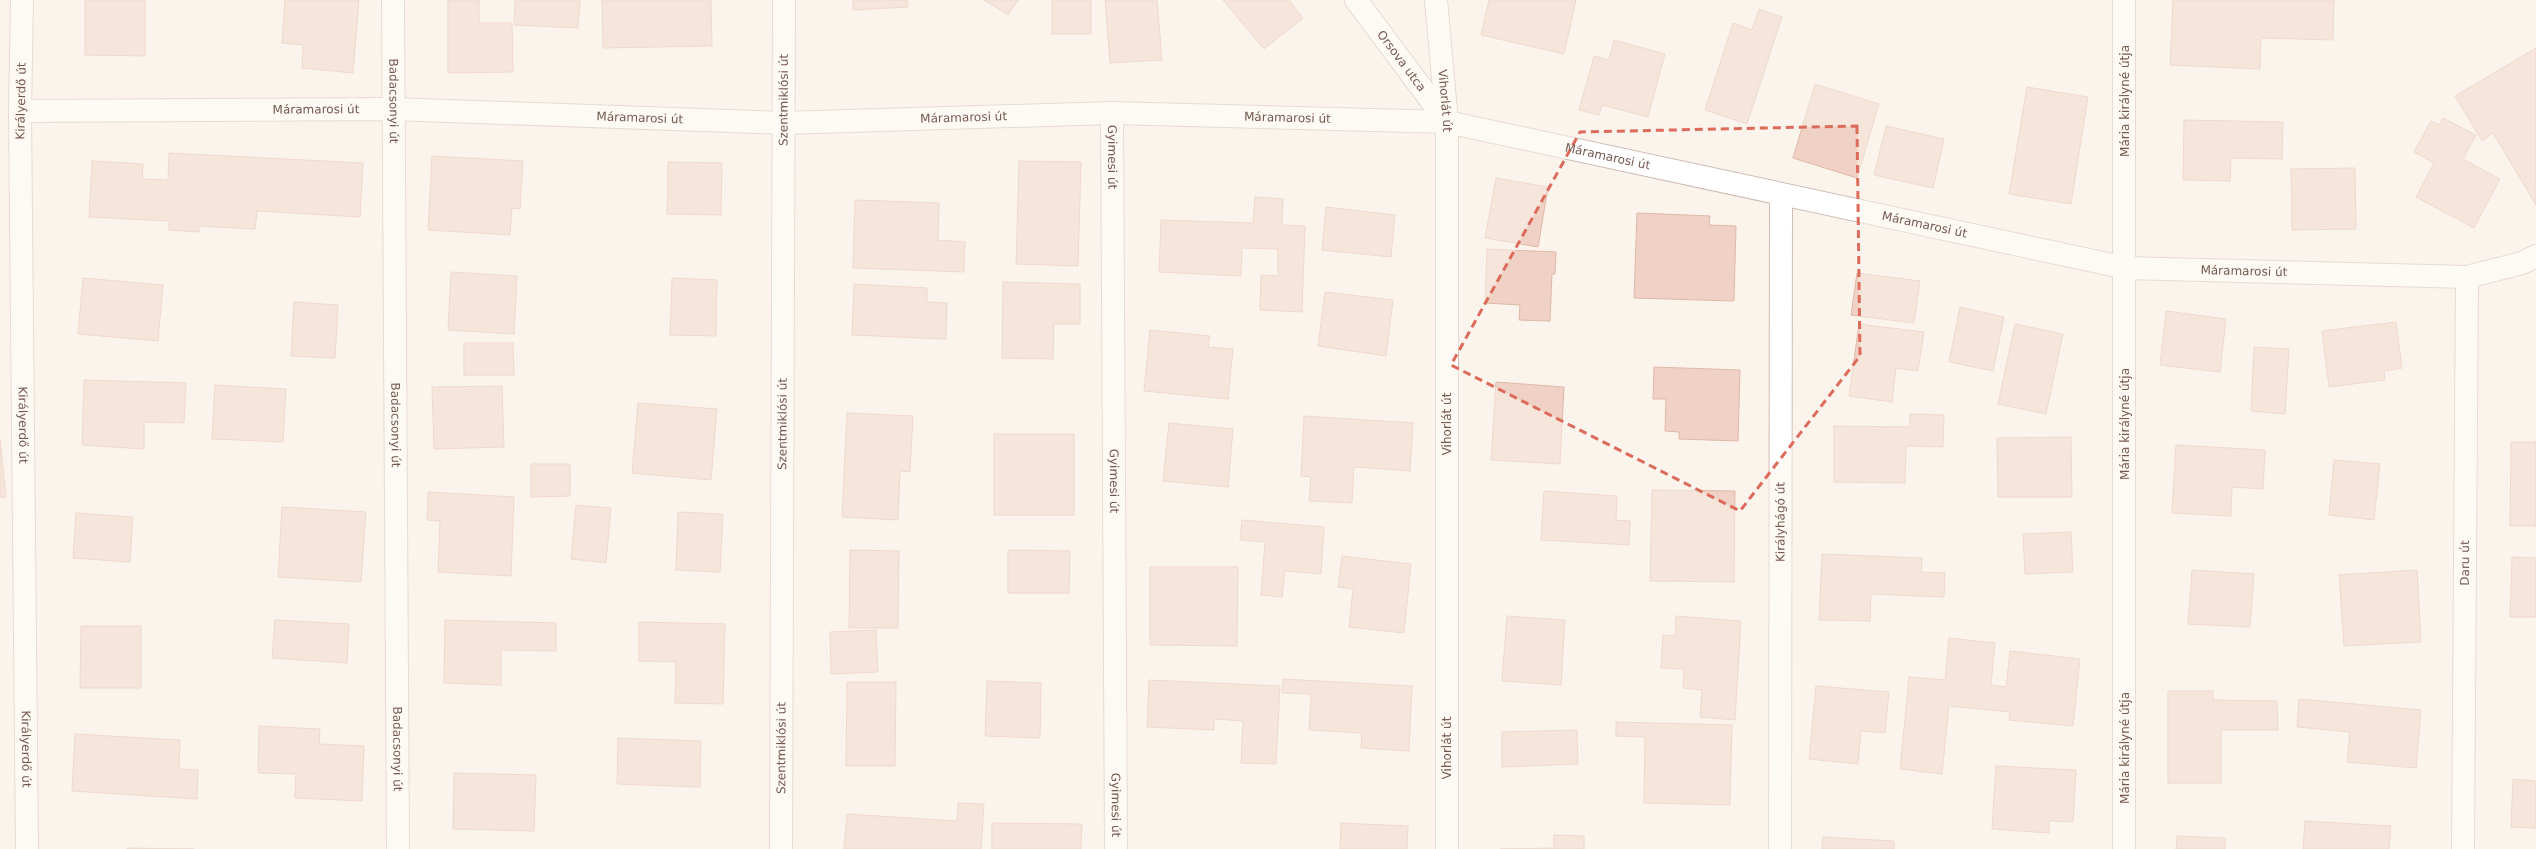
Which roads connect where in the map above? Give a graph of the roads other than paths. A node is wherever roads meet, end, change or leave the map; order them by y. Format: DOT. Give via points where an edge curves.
graph roads {
  1 [pos="22,0"];
  2 [pos="393,0"];
  3 [pos="784,0"];
  4 [pos="1356,0"];
  5 [pos="1436,0"];
  6 [pos="2124,0"];
  7 [pos="393,109"];
  8 [pos="20,111"];
  9 [pos="1112,113"];
  10 [pos="1447,122"];
  11 [pos="784,123"];
  12 [pos="1781,194"];
  13 [pos="2536,256"];
  14 [pos="2126,268"];
  15 [pos="2467,277"];
  16 [pos="27,849"];
  17 [pos="398,849"];
  18 [pos="781,849"];
  19 [pos="1116,849"];
  20 [pos="1447,849"];
  21 [pos="1780,849"];
  22 [pos="2124,849"];
  23 [pos="2463,849"];
  1 -- 8 [label="street, Királyerdő út"];
  2 -- 7 [label="street, Badacsonyi út"];
  3 -- 11 [label="street, Szentmiklósi út"];
  4 -- 10 [label="street, Orsova utca"];
  5 -- 10 [label="street, Vihorlát út"];
  6 -- 14 [label="street, Mária királyné útja"];
  7 -- 8 [label="street, Máramarosi út"];
  7 -- 11 [label="street, Máramarosi út"];
  7 -- 17 [label="street, Badacsonyi út"];
  8 -- 16 [label="street, Királyerdő út"];
  9 -- 10 [label="street, Máramarosi út"];
  9 -- 11 [label="street, Máramarosi út"];
  9 -- 19 [label="street, Gyimesi út"];
  10 -- 12 [label="street, Máramarosi út"];
  10 -- 20 [label="street, Vihorlát út"];
  11 -- 18 [label="street, Szentmiklósi út"];
  12 -- 14 [label="street, Máramarosi út"];
  12 -- 21 [label="street, Királyhágó út"];
  13 -- 15 [label="street, Máramarosi út" via="2522,263"];
  14 -- 15 [label="street, Máramarosi út"];
  14 -- 22 [label="street, Mária királyné útja"];
  15 -- 23 [label="street, Daru út"];
}
